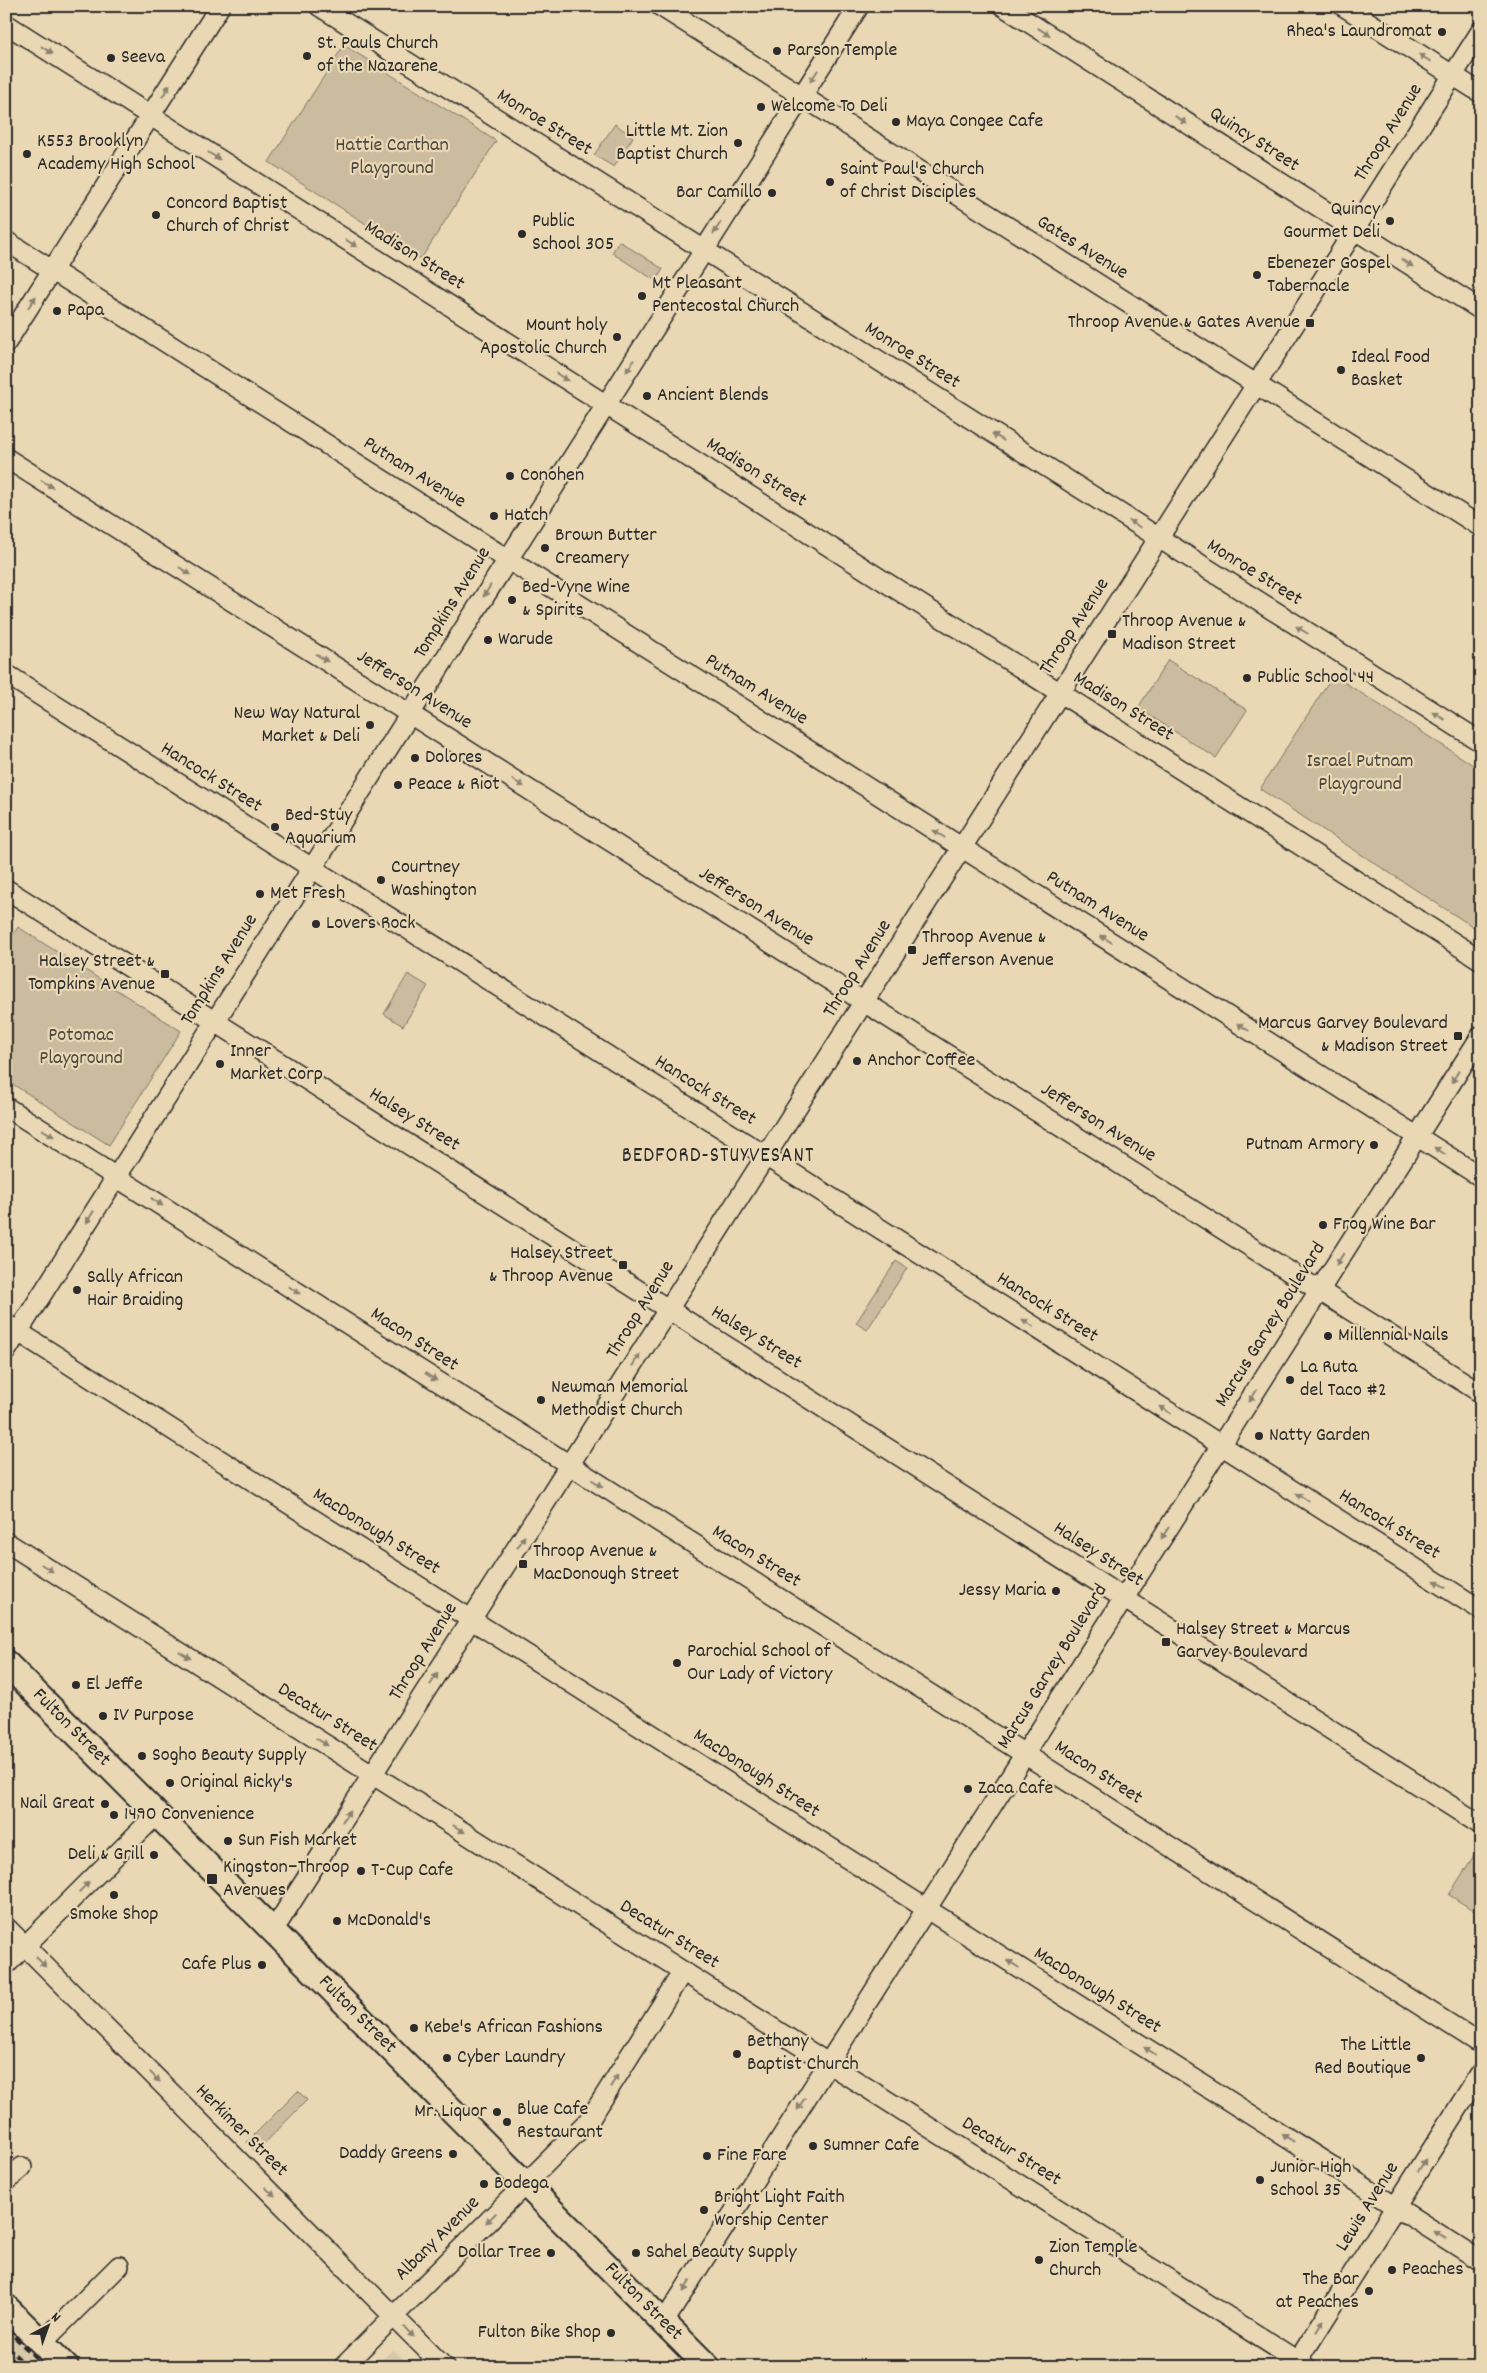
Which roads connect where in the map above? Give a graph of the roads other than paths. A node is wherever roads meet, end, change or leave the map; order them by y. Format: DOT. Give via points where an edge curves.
graph roads {
  1 [pos="220,6"];
  2 [pos="319,6"];
  3 [pos="660,6"];
  4 [pos="859,6"];
  5 [pos="1003,6"];
  6 [pos="1344,6"];
  7 [pos="6,24"];
  8 [pos="1481,31"];
  9 [pos="1452,76"];
  10 [pos="1481,93"];
  11 [pos="801,96"];
  12 [pos="150,116"];
  13 [pos="1354,230"];
  14 [pos="6,241"];
  15 [pos="703,250"];
  16 [pos="52,271"];
  17 [pos="1481,310"];
  18 [pos="6,343"];
  19 [pos="1256,385"];
  20 [pos="605,405"];
  21 [pos="6,458"];
  22 [pos="1481,527"];
  23 [pos="1158,539"];
  24 [pos="507,559"];
  25 [pos="6,674"];
  26 [pos="1060,693"];
  27 [pos="409,714"];
  28 [pos="1481,742"];
  29 [pos="962,848"];
  30 [pos="311,868"];
  31 [pos="6,889"];
  32 [pos="1481,960"];
  33 [pos="864,1002"];
  34 [pos="214,1021"];
  35 [pos="1481,1036"];
  36 [pos="6,1107"];
  37 [pos="1417,1137"];
  38 [pos="765,1156"];
  39 [pos="116,1176"];
  40 [pos="1481,1177"];
  41 [pos="1319,1291"];
  42 [pos="668,1309"];
  43 [pos="12,1328"];
  44 [pos="6,1351"];
  45 [pos="1481,1393"];
  46 [pos="1221,1446"];
  47 [pos="569,1465"];
  48 [pos="6,1542"];
  49 [pos="1123,1598"];
  50 [pos="1481,1610"];
  51 [pos="472,1619"];
  52 [pos="6,1663"];
  53 [pos="1026,1754"];
  54 [pos="373,1774"];
  55 [pos="157,1814"];
  56 [pos="1481,1825"];
  57 [pos="927,1910"];
  58 [pos="6,1927"];
  59 [pos="273,1931"];
  60 [pos="25,1946"];
  61 [pos="6,1965"];
  62 [pos="683,1971"];
  63 [pos="1481,2044"];
  64 [pos="827,2062"];
  65 [pos="1481,2072"];
  66 [pos="22,2167"];
  67 [pos="6,2182"];
  68 [pos="526,2184"];
  69 [pos="1396,2207"];
  70 [pos="1481,2261"];
  71 [pos="120,2266"];
  72 [pos="6,2307"];
  73 [pos="393,2316"];
  74 [pos="664,2322"];
  75 [pos="42,2343"];
  76 [pos="1299,2365"];
  77 [pos="66,2367"];
  78 [pos="343,2367"];
  79 [pos="444,2367"];
  80 [pos="708,2367"];
  12 -- 1 [label="street, one-way"];
  2 -- 15 [label="street, Monroe Street"];
  3 -- 11 [label="street, Gates Avenue"];
  4 -- 11 [label="street, Tompkins Avenue, one-way"];
  5 -- 13 [label="street, Quincy Street, one-way"];
  9 -- 6 [label="street, one-way"];
  7 -- 12 [label="street, Madison Street, one-way"];
  8 -- 9 [label="street, Throop Avenue"];
  9 -- 10 [label="street"];
  9 -- 13 [label="street, Throop Avenue"];
  11 -- 15 [label="street, Tompkins Avenue, one-way"];
  11 -- 19 [label="street, Gates Avenue"];
  12 -- 16 [label="street"];
  12 -- 20 [label="street, Madison Street, one-way"];
  13 -- 17 [label="street, Quincy Street, one-way"];
  13 -- 19 [label="street, Throop Avenue"];
  14 -- 16 [label="street, Putnam Avenue"];
  15 -- 20 [label="street, Tompkins Avenue, one-way"];
  23 -- 15 [label="street, Monroe Street, one-way"];
  18 -- 16 [label="street, one-way"];
  16 -- 24 [label="street, Putnam Avenue"];
  19 -- 22 [label="street, Gates Avenue"];
  19 -- 23 [label="street, Throop Avenue"];
  20 -- 24 [label="street, Tompkins Avenue"];
  20 -- 26 [label="street, Madison Street"];
  21 -- 27 [label="street, Jefferson Avenue, one-way"];
  23 -- 26 [label="street, Throop Avenue"];
  28 -- 23 [label="street, Monroe Street, one-way"];
  24 -- 27 [label="street, Tompkins Avenue, one-way"];
  29 -- 24 [label="street, Putnam Avenue, one-way"];
  25 -- 30 [label="street, Hancock Street"];
  26 -- 29 [label="street, Throop Avenue"];
  26 -- 32 [label="street, Madison Street"];
  27 -- 30 [label="street, Tompkins Avenue"];
  27 -- 33 [label="street, Jefferson Avenue, one-way"];
  29 -- 33 [label="street, Throop Avenue"];
  37 -- 29 [label="street, Putnam Avenue, one-way"];
  30 -- 34 [label="street, Tompkins Avenue"];
  30 -- 38 [label="street, Hancock Street"];
  31 -- 34 [label="street, Halsey Street"];
  33 -- 38 [label="street, Throop Avenue"];
  33 -- 41 [label="street, Jefferson Avenue"];
  34 -- 39 [label="street, Tompkins Avenue"];
  34 -- 42 [label="street, Halsey Street"];
  35 -- 37 [label="street, Marcus Garvey Boulevard, one-way"];
  36 -- 39 [label="street, Macon Street, one-way"];
  40 -- 37 [label="street, Putnam Avenue, one-way"];
  37 -- 41 [label="street, Marcus Garvey Boulevard, one-way"];
  38 -- 42 [label="street, Throop Avenue"];
  46 -- 38 [label="street, Hancock Street, one-way"];
  39 -- 43 [label="street, Tompkins Avenue, one-way"];
  39 -- 47 [label="street, Macon Street, one-way"];
  41 -- 45 [label="street, Jefferson Avenue"];
  41 -- 46 [label="street, Marcus Garvey Boulevard, one-way"];
  47 -- 42 [label="street, Throop Avenue, one-way"];
  42 -- 49 [label="street, Halsey Street"];
  43 -- 44 [label="street, Tompkins Avenue"];
  43 -- 51 [label="street, MacDonough Street"];
  46 -- 49 [label="street, Marcus Garvey Boulevard, one-way"];
  50 -- 46 [label="street, Hancock Street, one-way"];
  51 -- 47 [label="street, Throop Avenue, one-way"];
  47 -- 53 [label="street, Macon Street, one-way"];
  48 -- 54 [label="street, Decatur Street, one-way"];
  49 -- 53 [label="street, Marcus Garvey Boulevard"];
  49 -- 56 [label="street, Halsey Street"];
  54 -- 51 [label="street, Throop Avenue, one-way"];
  51 -- 57 [label="street, MacDonough Street"];
  52 -- 55 [label="main road, Fulton Street"];
  53 -- 57 [label="street, Marcus Garvey Boulevard"];
  53 -- 63 [label="street, Macon Street"];
  59 -- 54 [label="street, Throop Avenue, one-way"];
  54 -- 62 [label="street, Decatur Street, one-way"];
  55 -- 59 [label="main road, Fulton Street"];
  60 -- 55 [label="street, one-way"];
  57 -- 64 [label="street, Marcus Garvey Boulevard"];
  69 -- 57 [label="street, MacDonough Street, one-way"];
  58 -- 60 [label="street, Herkimer Street"];
  59 -- 68 [label="main road, Fulton Street"];
  60 -- 61 [label="street"];
  60 -- 73 [label="street, Herkimer Street, one-way"];
  62 -- 64 [label="street, Decatur Street"];
  68 -- 62 [label="street, Albany Avenue, one-way" via="590,2120"];
  64 -- 74 [label="street, Marcus Garvey Boulevard, one-way"];
  64 -- 76 [label="street, Decatur Street"];
  69 -- 65 [label="street, Lewis Avenue, one-way"];
  66 -- 67 [label="street"];
  68 -- 73 [label="street, Albany Avenue, one-way"];
  68 -- 74 [label="main road, Fulton Street"];
  70 -- 69 [label="street, MacDonough Street, one-way"];
  76 -- 69 [label="street, Lewis Avenue, one-way"];
  71 -- 75 [label="street"];
  72 -- 75 [label="main road"];
  73 -- 78 [label="street, Albany Avenue"];
  73 -- 79 [label="street, Herkimer Street, one-way"];
  74 -- 80 [label="main road, Fulton Street"];
  75 -- 77 [label="main road"];
}
